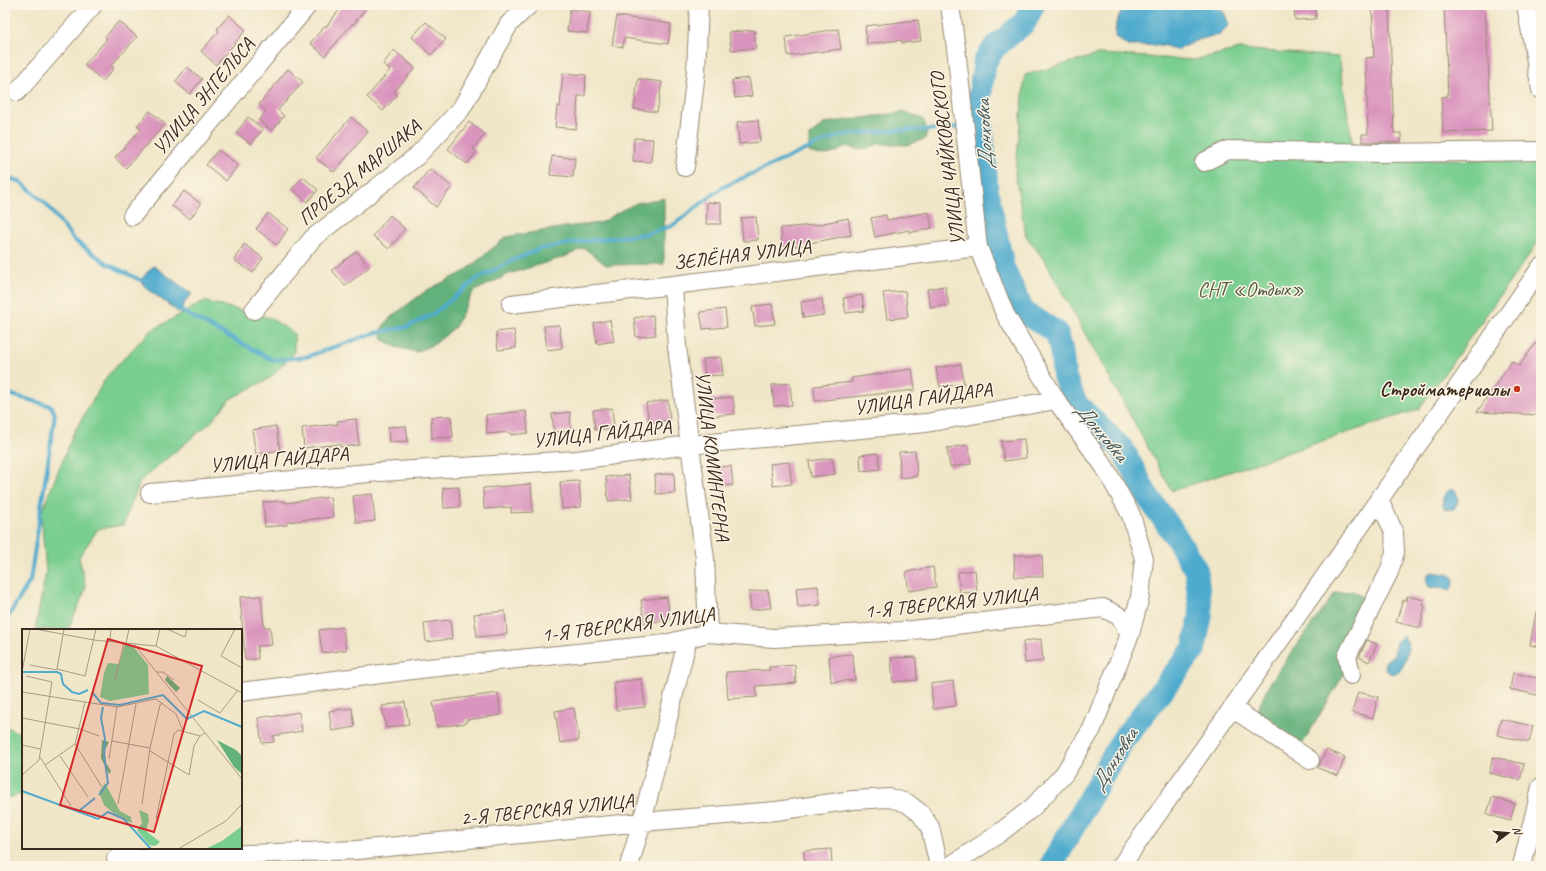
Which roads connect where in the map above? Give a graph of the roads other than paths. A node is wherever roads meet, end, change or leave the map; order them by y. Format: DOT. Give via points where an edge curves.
graph roads {
  1 [pos="93,5"];
  2 [pos="308,5"];
  3 [pos="529,5"];
  4 [pos="699,5"];
  5 [pos="950,5"];
  6 [pos="1532,14"];
  7 [pos="1541,90"];
  8 [pos="17,92"];
  9 [pos="1541,151"];
  10 [pos="1204,162"];
  11 [pos="685,168"];
  12 [pos="132,216"];
  13 [pos="978,247"];
  14 [pos="1541,267"];
  15 [pos="673,285"];
  16 [pos="511,304"];
  17 [pos="254,310"];
  18 [pos="1056,400"];
  19 [pos="690,445"];
  20 [pos="150,492"];
  21 [pos="1379,500"];
  22 [pos="708,633"];
  23 [pos="1130,634"];
  24 [pos="688,638"];
  25 [pos="1351,674"];
  26 [pos="242,692"];
  27 [pos="1232,708"];
  28 [pos="1310,760"];
  29 [pos="1541,787"];
  30 [pos="642,822"];
  31 [pos="1535,841"];
  32 [pos="116,859"];
  33 [pos="628,866"];
  34 [pos="939,866"];
  35 [pos="950,866"];
  36 [pos="1121,866"];
  37 [pos="1522,866"];
  1 -- 8 [label="street"];
  2 -- 12 [label="street, УЛИЦА ЭНГЕЛЬСА"];
  3 -- 17 [label="street, ПРОЕЗД МАРШАКА" via="509,24 461,109 417,156 313,238"];
  4 -- 11 [label="street" via="696,71"];
  5 -- 13 [label="street, УЛИЦА ЧАЙКОВСКОГО"];
  6 -- 7 [label="street"];
  9 -- 10 [label="street" via="1381,153 1228,150"];
  13 -- 15 [label="street, ЗЕЛЁНАЯ УЛИЦА"];
  13 -- 18 [label="street, УЛИЦА ЧАЙКОВСКОГО" via="1005,314"];
  14 -- 21 [label="street"];
  15 -- 16 [label="street, ЗЕЛЁНАЯ УЛИЦА"];
  15 -- 19 [label="street, УЛИЦА КОМИНТЕРНА" via="677,348"];
  18 -- 19 [label="street, УЛИЦА ГАЙДАРА" via="926,424"];
  18 -- 23 [label="street, УЛИЦА ЧАЙКОВСКОГО" via="1104,466 1131,516 1144,559 1140,597"];
  19 -- 20 [label="street, УЛИЦА ГАЙДАРА" via="578,460 380,472"];
  19 -- 22 [label="street, УЛИЦА КОМИНТЕРНА" via="704,560"];
  21 -- 25 [label="street" via="1394,532 1395,552 1389,572 1347,656"];
  21 -- 27 [label="street"];
  22 -- 23 [label="street, 1-Я ТВЕРСКАЯ УЛИЦА" via="774,638 904,631 1103,608 1119,616"];
  22 -- 24 [label="street, 1-Я ТВЕРСКАЯ УЛИЦА"];
  23 -- 35 [label="street, УЛИЦА ЧАЙКОВСКОГО" via="1092,729 1064,774 1032,808"];
  24 -- 26 [label="street, 1-Я ТВЕРСКАЯ УЛИЦА" via="666,644 428,668"];
  24 -- 30 [label="street"];
  27 -- 28 [label="street"];
  27 -- 36 [label="street"];
  29 -- 31 [label="street"];
  30 -- 32 [label="street, 2-Я ТВЕРСКАЯ УЛИЦА" via="357,850"];
  30 -- 33 [label="street"];
  30 -- 34 [label="street, 2-Я ТВЕРСКАЯ УЛИЦА" via="890,798 907,803 920,812 930,827"];
  31 -- 37 [label="street"];
}
